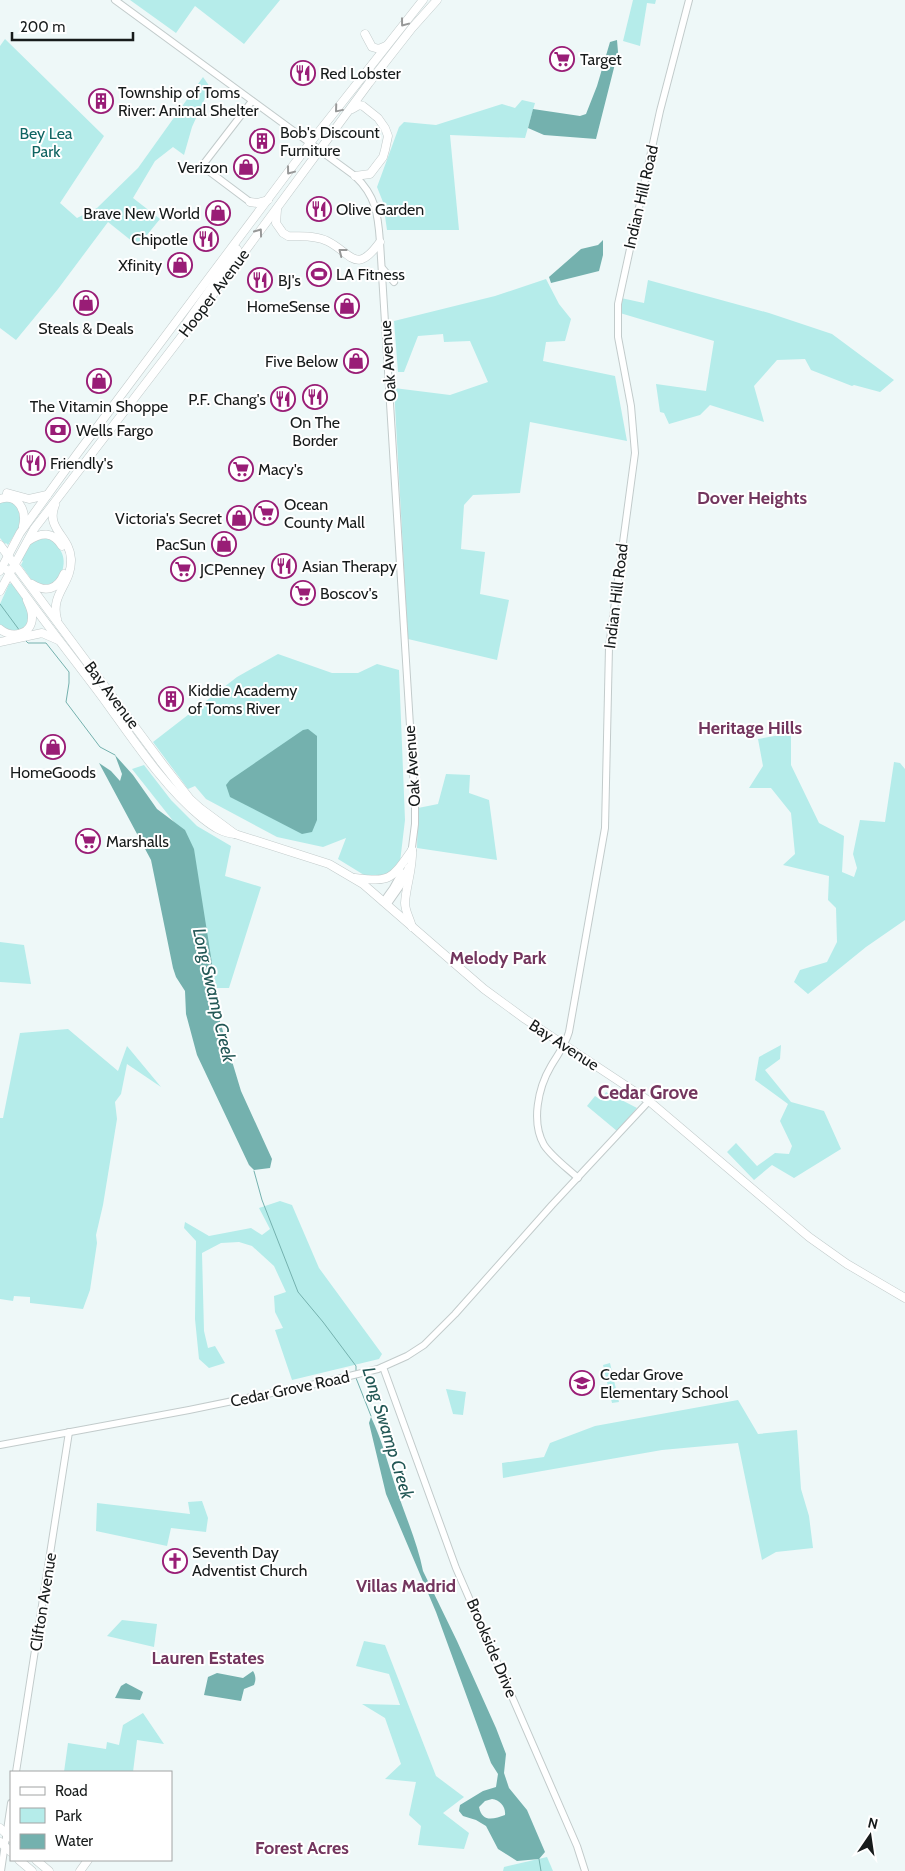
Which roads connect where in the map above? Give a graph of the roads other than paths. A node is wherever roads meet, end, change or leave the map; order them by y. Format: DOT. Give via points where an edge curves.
graph roads {
  1 [pos="115,0"];
  2 [pos="423,0"];
  3 [pos="437,0"];
  4 [pos="688,0"];
  5 [pos="365,34"];
  6 [pos="386,46"];
  7 [pos="243,94"];
  8 [pos="252,101"];
  9 [pos="261,108"];
  10 [pos="350,110"];
  11 [pos="242,114"];
  12 [pos="310,143"];
  13 [pos="320,150"];
  14 [pos="355,176"];
  15 [pos="269,199"];
  16 [pos="250,202"];
  17 [pos="280,203"];
  18 [pos="253,221"];
  19 [pos="244,233"];
  20 [pos="380,242"];
  21 [pos="382,268"];
  22 [pos="394,282"];
  23 [pos="154,372"];
  24 [pos="145,385"];
  25 [pos="127,389"];
  26 [pos="94,433"];
  27 [pos="68,483"];
  28 [pos="0,494"];
  29 [pos="48,494"];
  30 [pos="58,496"];
  31 [pos="0,499"];
  32 [pos="20,533"];
  33 [pos="24,544"];
  34 [pos="0,545"];
  35 [pos="8,555"];
  36 [pos="14,564"];
  37 [pos="1,565"];
  38 [pos="9,573"];
  39 [pos="27,580"];
  40 [pos="0,591"];
  41 [pos="26,596"];
  42 [pos="58,623"];
  43 [pos="0,629"];
  44 [pos="23,635"];
  45 [pos="0,642"];
  46 [pos="61,642"];
  47 [pos="106,688"];
  48 [pos="105,701"];
  49 [pos="114,705"];
  50 [pos="235,834"];
  51 [pos="412,850"];
  52 [pos="353,878"];
  53 [pos="385,903"];
  54 [pos="413,928"];
  55 [pos="565,1045"];
  56 [pos="649,1101"];
  57 [pos="578,1178"];
  58 [pos="905,1298"];
  59 [pos="383,1367"];
  60 [pos="68,1432"];
  61 [pos="0,1445"];
  62 [pos="16,1771"];
  63 [pos="10,1822"];
  64 [pos="0,1828"];
  65 [pos="9,1836"];
  66 [pos="5,1847"];
  67 [pos="37,1861"];
  68 [pos="1,1871"];
  69 [pos="49,1871"];
  70 [pos="585,1871"];
  1 -- 7 [label="street, Oak Avenue"];
  2 -- 6 [label="main road, Hooper Avenue, one-way"];
  3 -- 10 [label="main road, Hooper Avenue"];
  4 -- 55 [label="street, Indian Hill Road" via="618,304 618,337 635,453 609,647 605,828"];
  5 -- 6 [label="main road" via="372,47"];
  6 -- 12 [label="main road, Hooper Avenue, one-way"];
  7 -- 8 [label="street, Oak Avenue"];
  7 -- 11 [label="street"];
  8 -- 9 [label="street, Oak Avenue"];
  8 -- 11 [label="street"];
  9 -- 11 [label="street"];
  9 -- 12 [label="street, Oak Avenue"];
  10 -- 13 [label="main road, Hooper Avenue"];
  10 -- 14 [label="main road" via="363,106 378,118 388,136 383,157 370,174"];
  11 -- 16 [label="street" via="202,166"];
  12 -- 13 [label="street, Oak Avenue"];
  12 -- 15 [label="main road, Hooper Avenue, one-way"];
  13 -- 14 [label="street, Oak Avenue"];
  13 -- 17 [label="main road, Hooper Avenue"];
  14 -- 20 [label="street, Oak Avenue" via="373,199"];
  15 -- 16 [label="main road" via="257,204"];
  15 -- 18 [label="main road, Hooper Avenue"];
  16 -- 18 [label="main road" via="254,208"];
  20 -- 17 [label="main road, one-way" via="369,256 356,260 326,240 288,236 276,223 275,214"];
  23 -- 17 [label="main road, Hooper Avenue, one-way"];
  18 -- 19 [label="main road, Hooper Avenue"];
  19 -- 23 [label="main road" via="232,258 154,364"];
  19 -- 25 [label="main road, Hooper Avenue"];
  20 -- 21 [label="street, Oak Avenue"];
  21 -- 22 [label="street"];
  21 -- 51 [label="street, Oak Avenue" via="415,806"];
  23 -- 24 [label="main road, Hooper Avenue"];
  24 -- 25 [label="main road"];
  24 -- 27 [label="main road, Hooper Avenue"];
  25 -- 26 [label="main road, Hooper Avenue"];
  26 -- 27 [label="main road" via="92,444 69,475"];
  26 -- 29 [label="main road, Hooper Avenue"];
  27 -- 30 [label="main road, Hooper Avenue"];
  28 -- 29 [label="main road" via="10,493 29,499"];
  29 -- 32 [label="main road, Hooper Avenue"];
  30 -- 33 [label="main road, Hooper Avenue"];
  30 -- 42 [label="main road" via="52,520 66,543 71,560 68,578 56,602"];
  31 -- 32 [label="main road" via="10,498 22,507 24,518"];
  32 -- 35 [label="main road, Hooper Avenue"];
  33 -- 36 [label="main road, Hooper Avenue"];
  33 -- 39 [label="main road" via="42,534 51,535 61,544 66,560 63,577 53,588 41,589"];
  34 -- 35 [label="main road, Bay Avenue"];
  35 -- 36 [label="main road, Bay Avenue"];
  35 -- 37 [label="main road, Hooper Avenue"];
  36 -- 38 [label="main road, Hooper Avenue"];
  36 -- 39 [label="main road, Bay Avenue"];
  37 -- 38 [label="main road, Bay Avenue"];
  38 -- 40 [label="main road, Hooper Avenue"];
  38 -- 41 [label="main road, Bay Avenue"];
  39 -- 42 [label="main road, Bay Avenue"];
  41 -- 44 [label="main road" via="32,616"];
  41 -- 46 [label="main road, Bay Avenue"];
  41 -- 47 [label="main road" via="50,620 98,683"];
  42 -- 47 [label="main road, Bay Avenue"];
  43 -- 44 [label="main road" via="13,635"];
  44 -- 45 [label="main road"];
  44 -- 46 [label="main road" via="42,633"];
  46 -- 48 [label="main road, Bay Avenue"];
  47 -- 48 [label="main road" via="108,697"];
  47 -- 49 [label="main road, Bay Avenue"];
  48 -- 49 [label="main road"];
  49 -- 50 [label="main road, Bay Avenue" via="147,750 161,762 190,799"];
  49 -- 50 [label="main road, Bay Avenue" via="139,746 184,801 214,827 225,834"];
  50 -- 52 [label="main road, Bay Avenue" via="329,864"];
  51 -- 52 [label="main road" via="397,871 386,879"];
  51 -- 53 [label="street, Oak Avenue" via="401,885"];
  51 -- 54 [label="main road" via="405,902"];
  52 -- 53 [label="main road, Bay Avenue"];
  53 -- 54 [label="main road, Bay Avenue"];
  54 -- 55 [label="main road, Bay Avenue" via="484,988"];
  55 -- 56 [label="main road, Bay Avenue"];
  55 -- 57 [label="street, Indian Hill Road" via="550,1067 541,1089 538,1129 544,1145"];
  56 -- 57 [label="street, Cedar Grove Road"];
  56 -- 58 [label="main road, Bay Avenue" via="809,1237"];
  57 -- 59 [label="street, Cedar Grove Road" via="435,1335 407,1356"];
  59 -- 60 [label="street, Cedar Grove Road" via="199,1408"];
  59 -- 70 [label="street, Brookside Drive" via="456,1568"];
  60 -- 61 [label="street, Cedar Grove Road"];
  60 -- 62 [label="street, Clifton Avenue"];
  63 -- 65 [label="street"];
  64 -- 65 [label="main road"];
  65 -- 66 [label="street"];
  66 -- 68 [label="street"];
  67 -- 69 [label="main road"];
}
